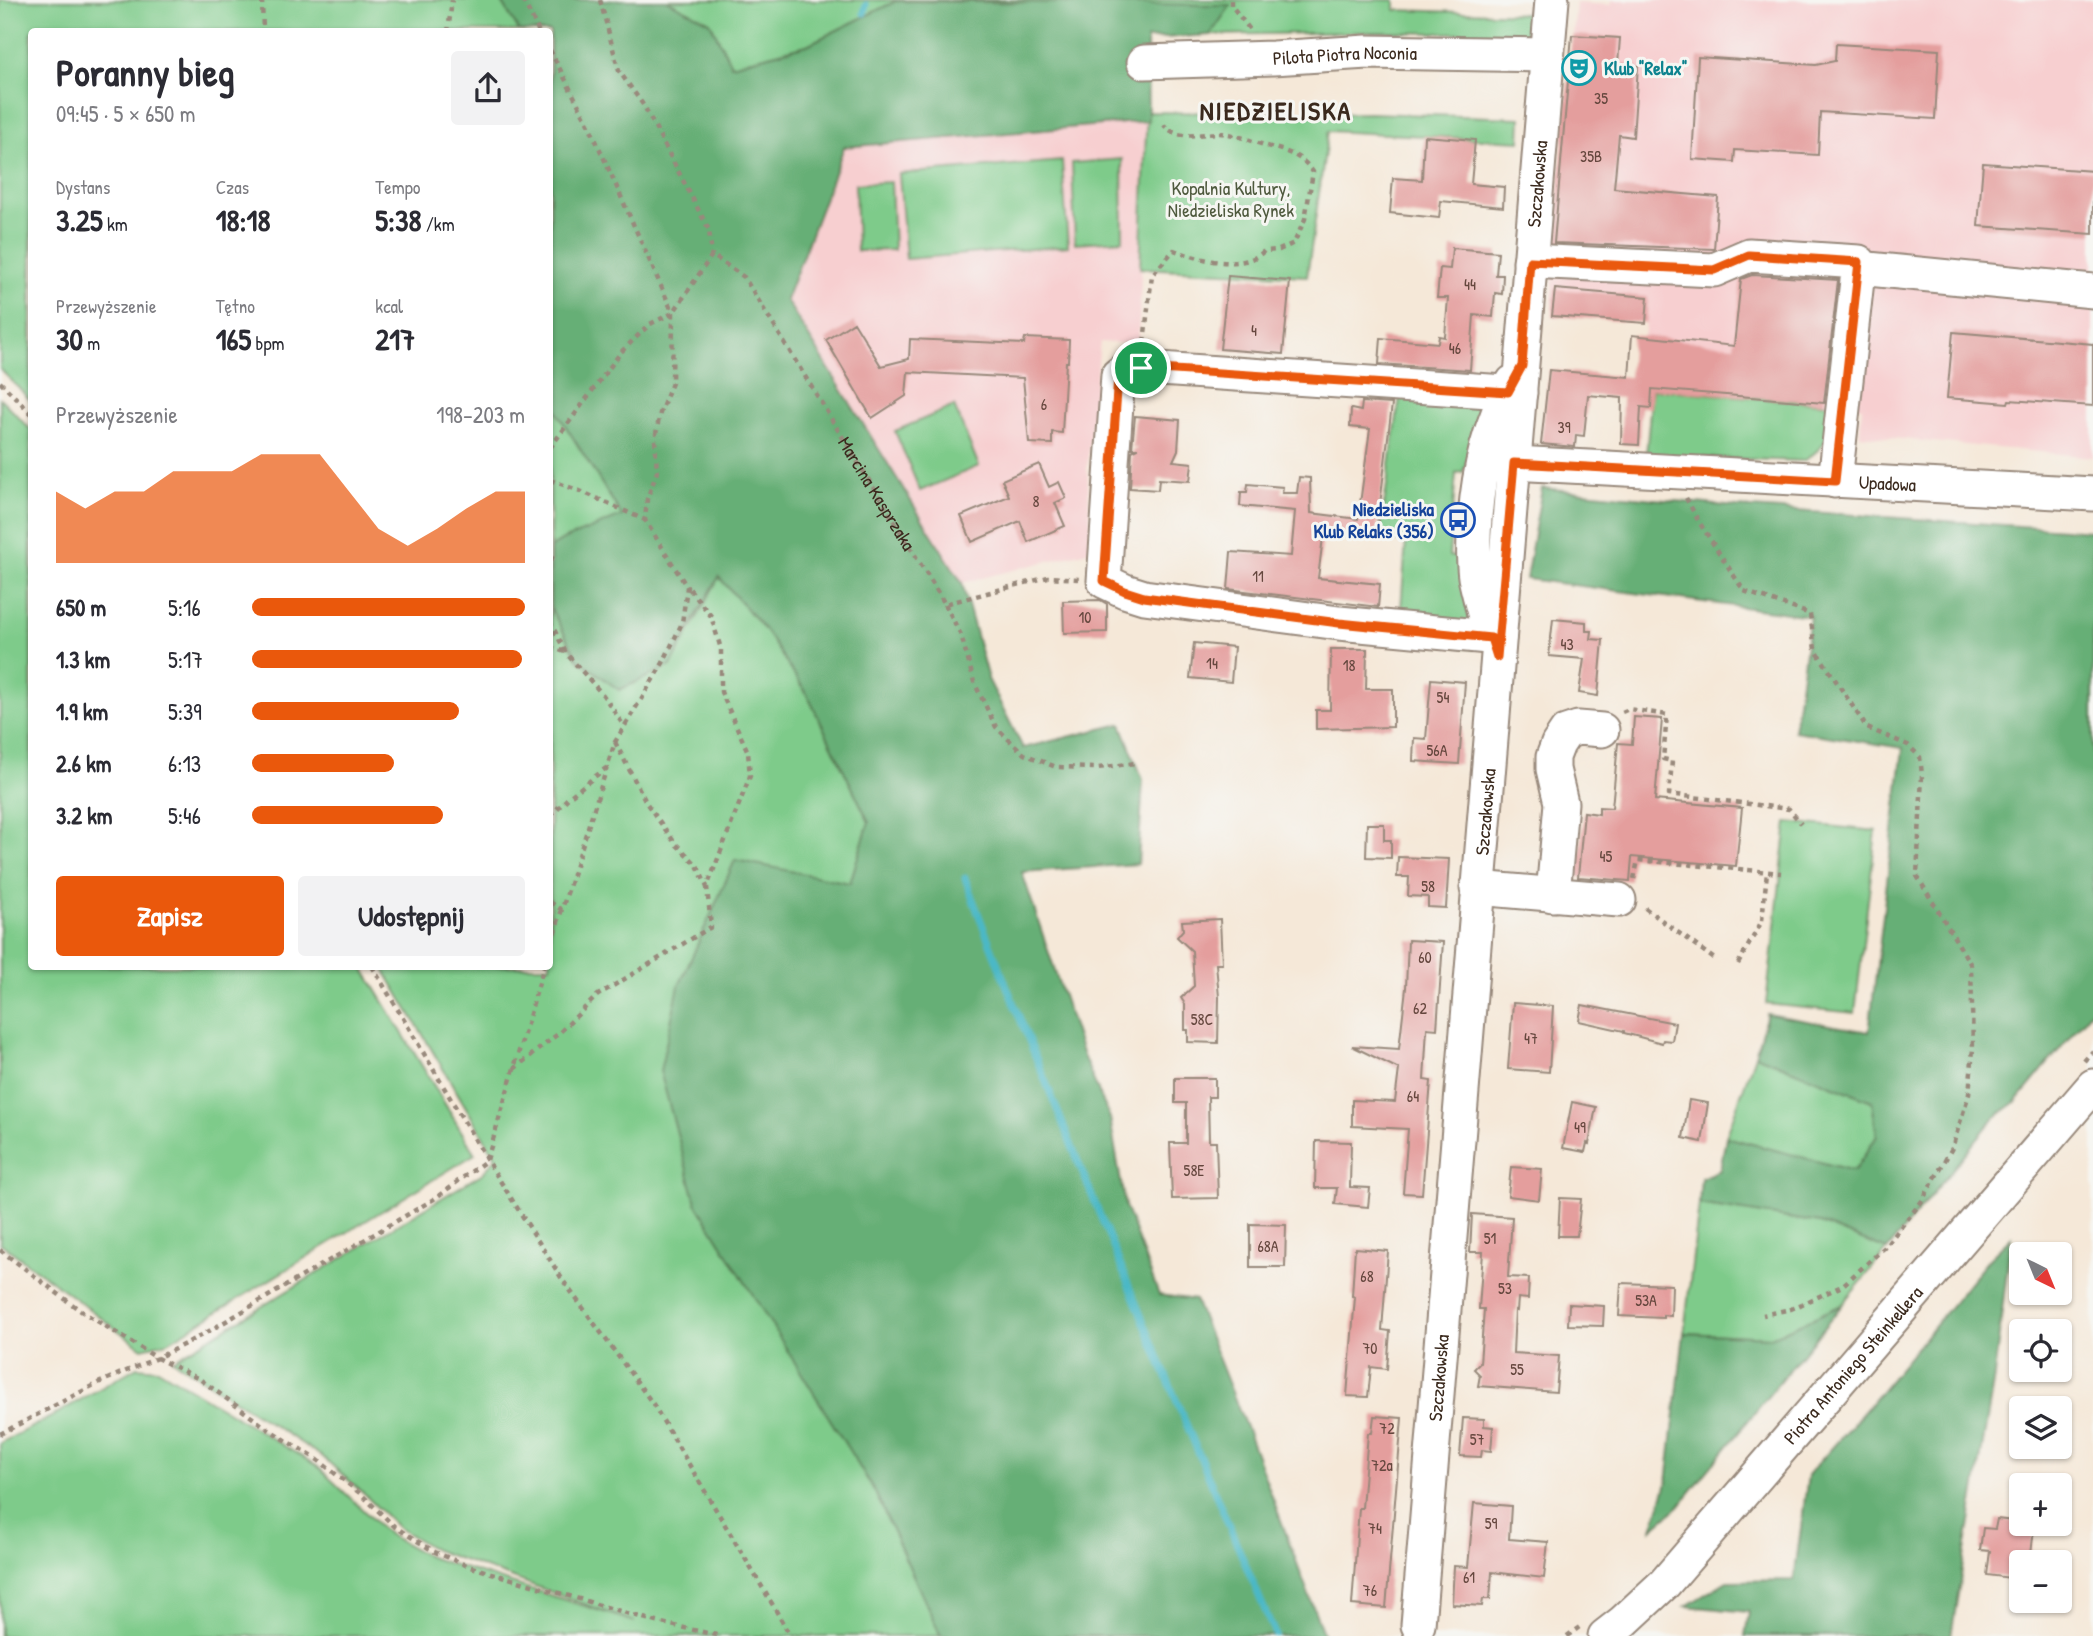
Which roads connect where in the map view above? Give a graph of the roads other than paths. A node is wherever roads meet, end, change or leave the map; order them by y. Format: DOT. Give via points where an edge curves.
graph roads {
  1 [pos="1552,0"];
  2 [pos="1547,55"];
  3 [pos="1144,62"];
  4 [pos="1530,261"];
  5 [pos="1858,268"];
  6 [pos="2093,291"];
  7 [pos="1517,383"];
  8 [pos="1514,463"];
  9 [pos="1835,481"];
  10 [pos="2093,494"];
  11 [pos="1496,644"];
  12 [pos="1590,729"];
  13 [pos="1478,888"];
  14 [pos="1553,895"];
  15 [pos="1629,902"];
  16 [pos="2093,1086"];
  17 [pos="1418,1625"];
  18 [pos="1605,1636"];
  1 -- 2 [label="street, Szczakowska"];
  2 -- 3 [label="street, Pilota Piotra Noconia" via="1367,51"];
  2 -- 4 [label="street, Szczakowska"];
  4 -- 5 [label="street" via="1714,270 1749,255 1859,262"];
  4 -- 7 [label="street, Szczakowska"];
  5 -- 6 [label="street"];
  5 -- 9 [label="street"];
  7 -- 8 [label="street, Szczakowska"];
  7 -- 11 [label="street" via="1493,423 1477,489 1475,577"];
  7 -- 11 [label="street" via="1129,367 1118,376 1104,581 1144,597"];
  8 -- 9 [label="street, Upadowa"];
  8 -- 11 [label="street, Szczakowska"];
  9 -- 10 [label="street, Upadowa"];
  11 -- 13 [label="street, Szczakowska"];
  12 -- 14 [label="street" via="1566,733 1553,758 1561,803"];
  13 -- 14 [label="street"];
  13 -- 17 [label="street, Szczakowska"];
  14 -- 15 [label="street"];
  16 -- 18 [label="street, Piotra Antoniego Steinkellera" via="1665,1583"];
}
